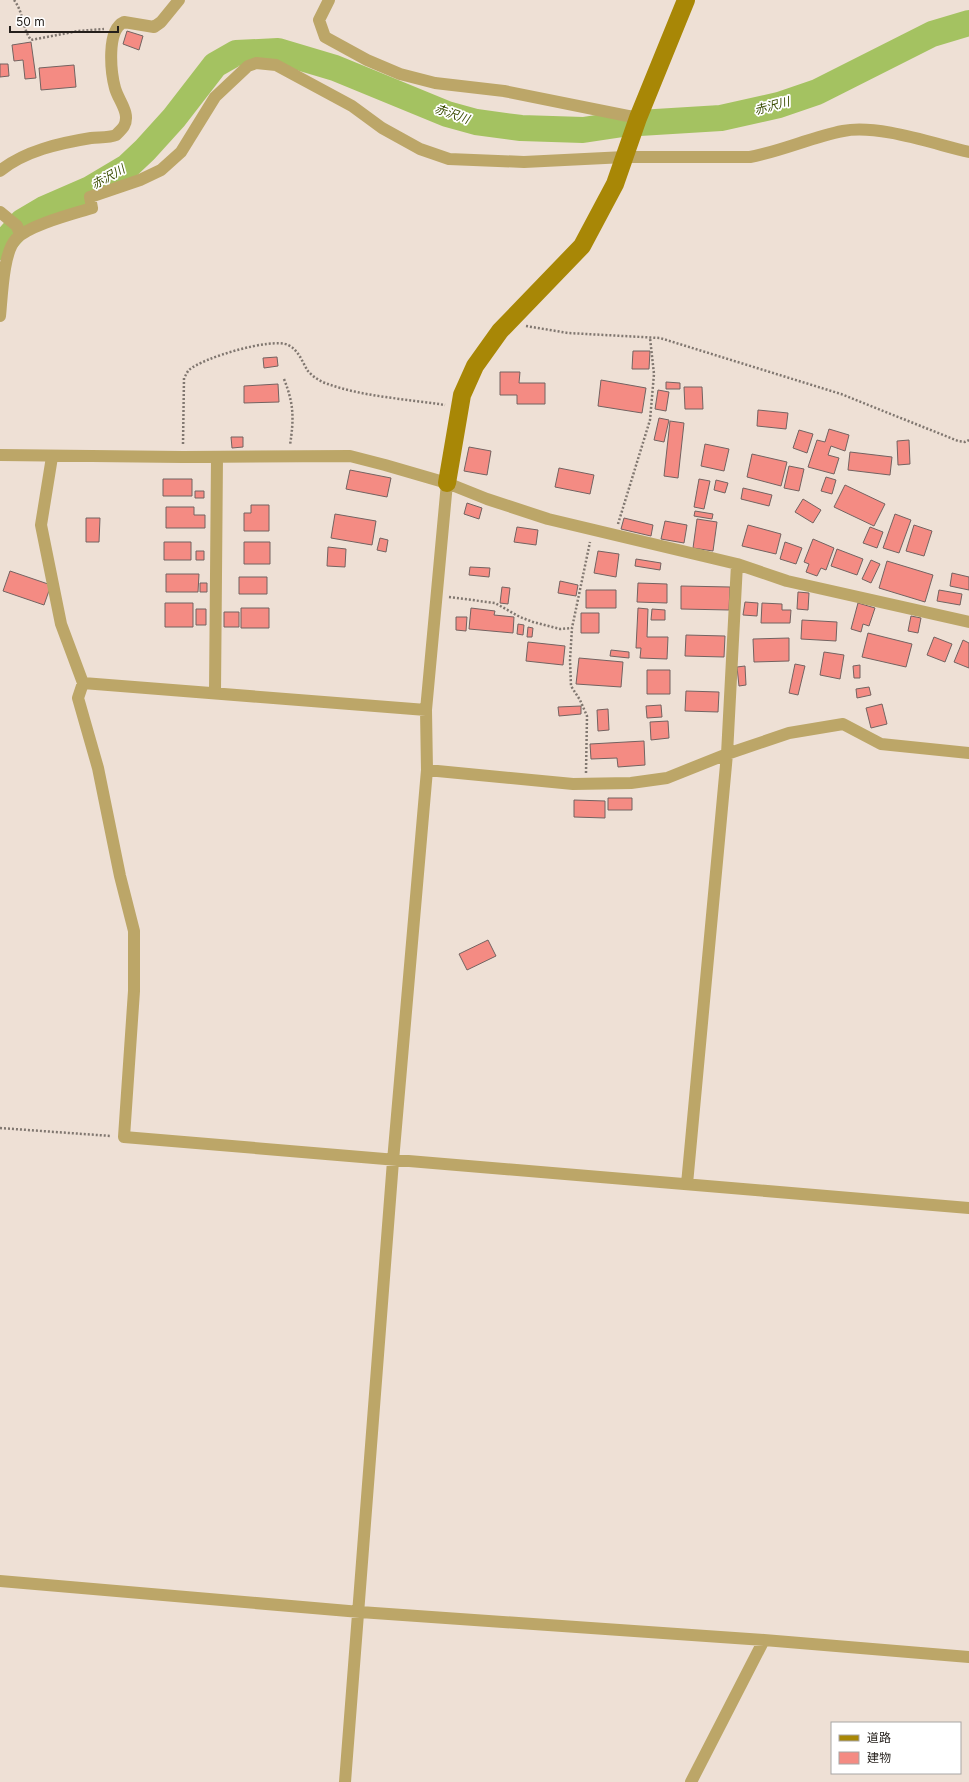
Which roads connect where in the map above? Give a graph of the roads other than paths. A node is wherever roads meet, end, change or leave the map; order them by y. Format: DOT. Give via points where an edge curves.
graph roads {
  1 [pos="179,0"];
  2 [pos="329,0"];
  3 [pos="686,0"];
  4 [pos="638,118"];
  5 [pos="969,152"];
  6 [pos="626,153"];
  7 [pos="0,171"];
  8 [pos="0,212"];
  9 [pos="20,235"];
  10 [pos="0,316"];
  11 [pos="0,455"];
  12 [pos="52,457"];
  13 [pos="217,457"];
  14 [pos="447,483"];
  15 [pos="737,564"];
  16 [pos="969,622"];
  17 [pos="83,683"];
  18 [pos="215,694"];
  19 [pos="426,710"];
  20 [pos="727,754"];
  21 [pos="969,754"];
  22 [pos="427,770"];
  23 [pos="393,1161"];
  24 [pos="687,1184"];
  25 [pos="969,1208"];
  26 [pos="0,1581"];
  27 [pos="360,1612"];
  28 [pos="764,1640"];
  29 [pos="969,1657"];
  30 [pos="346,1782"];
  31 [pos="691,1782"];
  1 -- 7 [label="street" via="154,27 124,22 116,29 112,48 113,75 115,90 126,113 124,127 115,135 35,151 8,164"];
  2 -- 4 [label="street" via="319,20 325,37 367,60 400,74 436,83 504,91"];
  3 -- 4 [label="street"];
  4 -- 6 [label="street"];
  5 -- 6 [label="street" via="871,130 844,131 750,157"];
  6 -- 9 [label="street" via="524,162 449,159 420,149 382,128 352,106 276,65 256,63 248,66 215,97 181,152 161,170 140,180 90,196 92,208"];
  6 -- 14 [label="street" via="615,184 582,246 500,331 475,366 462,395"];
  8 -- 9 [label="street" via="17,226"];
  9 -- 10 [label="street" via="10,248 5,266"];
  11 -- 12 [label="street"];
  12 -- 13 [label="street"];
  12 -- 17 [label="street" via="41,525 61,624"];
  13 -- 14 [label="street" via="350,456"];
  13 -- 18 [label="street"];
  14 -- 15 [label="street" via="548,519"];
  14 -- 19 [label="street"];
  15 -- 16 [label="street" via="787,581"];
  15 -- 20 [label="street"];
  17 -- 18 [label="street"];
  17 -- 23 [label="street" via="78,698 98,768 134,931 134,992 124,1137"];
  18 -- 19 [label="street"];
  19 -- 22 [label="street"];
  20 -- 21 [label="street" via="789,733 843,724 881,744"];
  20 -- 22 [label="street" via="667,778 631,783 586,784"];
  20 -- 24 [label="street"];
  22 -- 23 [label="street"];
  23 -- 24 [label="street"];
  23 -- 27 [label="street"];
  24 -- 25 [label="street"];
  26 -- 27 [label="street"];
  27 -- 28 [label="street"];
  27 -- 30 [label="street"];
  28 -- 29 [label="street"];
  28 -- 31 [label="street"];
}
